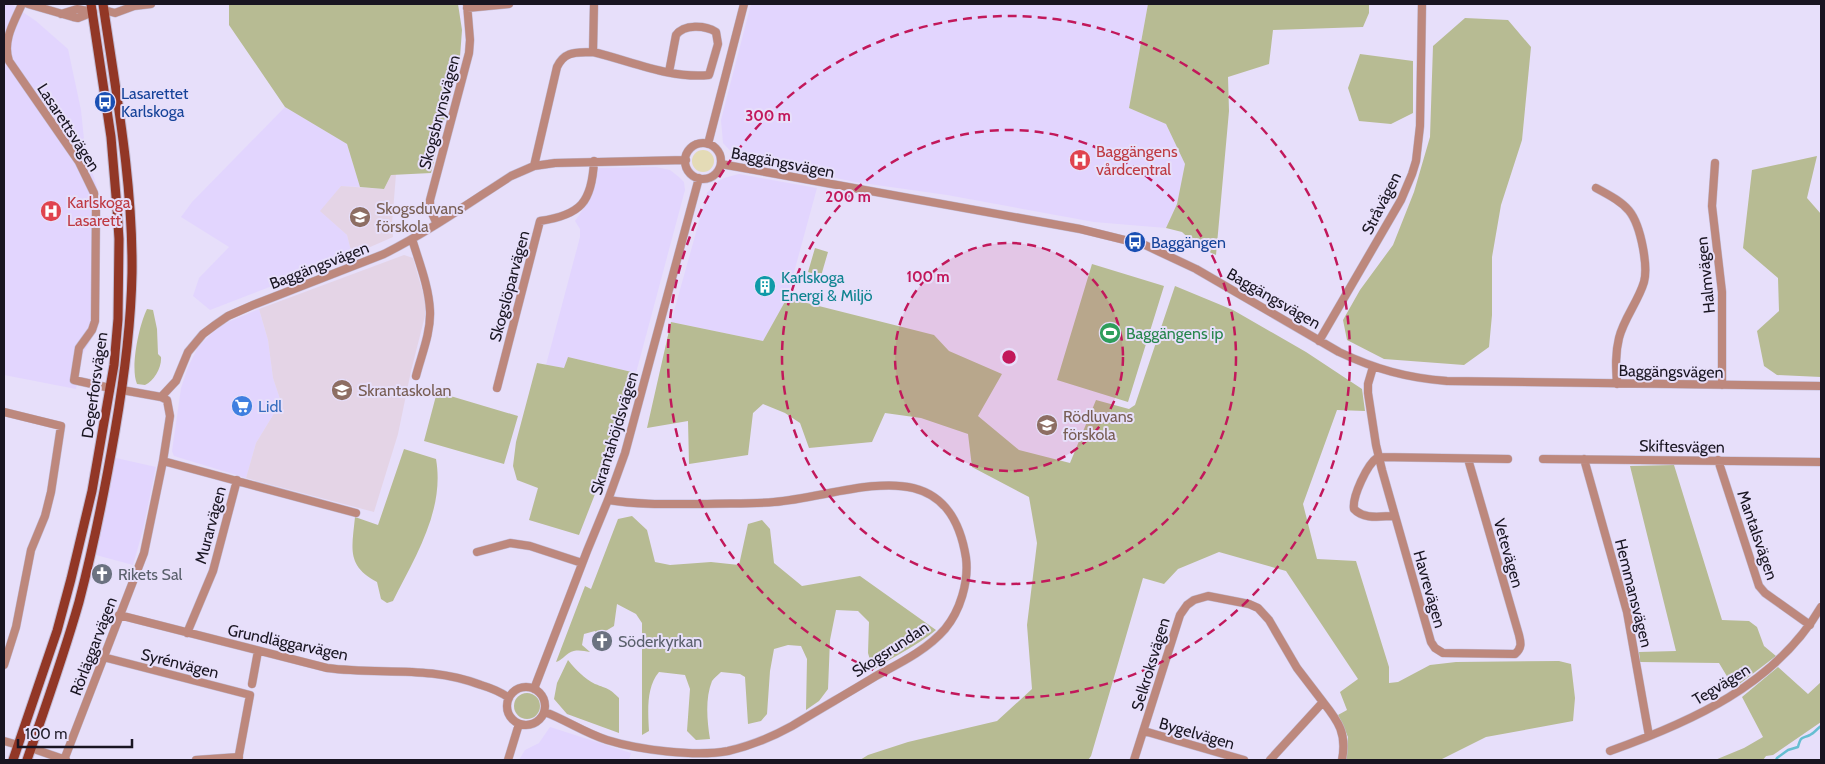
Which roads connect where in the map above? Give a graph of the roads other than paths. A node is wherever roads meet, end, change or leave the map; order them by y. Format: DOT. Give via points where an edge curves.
graph roads {
  1 [pos="22,4"];
  2 [pos="28,4"];
  3 [pos="113,4"];
  4 [pos="120,4"];
  5 [pos="151,4"];
  6 [pos="509,4"];
  7 [pos="594,4"];
  8 [pos="744,4"];
  9 [pos="1422,4"];
  10 [pos="134,6"];
  11 [pos="467,6"];
  12 [pos="103,7"];
  13 [pos="92,8"];
  14 [pos="593,52"];
  15 [pos="669,72"];
  16 [pos="708,144"];
  17 [pos="686,160"];
  18 [pos="594,161"];
  19 [pos="1715,163"];
  20 [pos="721,164"];
  21 [pos="534,166"];
  22 [pos="699,178"];
  23 [pos="1596,188"];
  24 [pos="437,224"];
  25 [pos="412,239"];
  26 [pos="1319,341"];
  27 [pos="1373,366"];
  28 [pos="416,376"];
  29 [pos="1617,384"];
  30 [pos="1722,385"];
  31 [pos="1821,386"];
  32 [pos="110,388"];
  33 [pos="497,388"];
  34 [pos="122,390"];
  35 [pos="161,397"];
  36 [pos="4,412"];
  37 [pos="1378,457"];
  38 [pos="1468,458"];
  39 [pos="1508,459"];
  40 [pos="1543,459"];
  41 [pos="1584,459"];
  42 [pos="1718,460"];
  43 [pos="163,461"];
  44 [pos="1821,462"];
  45 [pos="237,480"];
  46 [pos="608,500"];
  47 [pos="356,513"];
  48 [pos="1395,516"];
  49 [pos="477,552"];
  50 [pos="582,563"];
  51 [pos="1821,608"];
  52 [pos="119,615"];
  53 [pos="1810,625"];
  54 [pos="187,633"];
  55 [pos="258,651"];
  56 [pos="1515,654"];
  57 [pos="103,657"];
  58 [pos="4,665"];
  59 [pos="252,684"];
  60 [pos="534,688"];
  61 [pos="509,698"];
  62 [pos="1323,702"];
  63 [pos="545,712"];
  64 [pos="519,724"];
  65 [pos="1144,732"];
  66 [pos="1649,736"];
  67 [pos="4,741"];
  68 [pos="18,745"];
  69 [pos="31,748"];
  70 [pos="1610,751"];
  71 [pos="238,758"];
  72 [pos="13,760"];
  73 [pos="27,760"];
  74 [pos="65,760"];
  75 [pos="196,760"];
  76 [pos="508,760"];
  77 [pos="1134,760"];
  78 [pos="1244,760"];
  79 [pos="1270,760"];
  80 [pos="1342,760"];
  1 -- 32 [label="street, Lasarettsvägen" via="6,45 9,62 79,162 92,187 96,209 95,321 79,348 74,380"];
  2 -- 13 [label="street" via="61,14"];
  3 -- 12 [label="street"];
  4 -- 10 [label="street"];
  5 -- 10 [label="street"];
  6 -- 11 [label="street"];
  7 -- 14 [label="street"];
  8 -- 16 [label="street"];
  9 -- 26 [label="street, Stråvägen" via="1420,126 1416,161 1401,200"];
  10 -- 12 [label="street" via="115,13"];
  11 -- 24 [label="street, Skogsbrynsvägen" via="469,52 430,200 430,210"];
  12 -- 13 [label="main road"];
  12 -- 34 [label="main road, Degerforsvägen" via="125,146 131,225 131,300"];
  13 -- 32 [label="main road, Degerforsvägen" via="114,162 119,238 118,319"];
  14 -- 15 [label="street"];
  14 -- 21 [label="street" via="568,54 561,58"];
  15 -- 15 [label="street" via="709,75 718,44 716,32 710,28 680,30 676,35"];
  16 -- 17 [label="street" via="691,148"];
  16 -- 20 [label="street" via="716,148"];
  17 -- 18 [label="street, Baggängsvägen"];
  17 -- 22 [label="street" via="690,172"];
  18 -- 21 [label="street, Baggängsvägen"];
  18 -- 33 [label="street, Skogslöparvägen" via="591,188 582,204 571,213 540,221"];
  19 -- 30 [label="street, Halmvägen" via="1712,206 1722,300"];
  20 -- 22 [label="street" via="713,176"];
  20 -- 26 [label="street, Baggängsvägen" via="1080,229 1145,245 1196,269"];
  21 -- 24 [label="street, Baggängsvägen" via="511,176"];
  22 -- 46 [label="street, Skrantahöjdsvägen" via="625,453"];
  23 -- 29 [label="street" via="1622,203 1634,216 1645,259 1644,282 1617,346"];
  24 -- 25 [label="street, Baggängsvägen"];
  25 -- 28 [label="street" via="430,313"];
  25 -- 35 [label="street, Baggängsvägen" via="384,254 228,316 203,334 188,352 176,381"];
  26 -- 27 [label="street, Baggängsvägen"];
  27 -- 29 [label="street, Baggängsvägen" via="1400,375 1447,381"];
  27 -- 37 [label="street, Havrevägen" via="1368,393"];
  29 -- 30 [label="street, Baggängsvägen"];
  30 -- 31 [label="street, Baggängsvägen"];
  32 -- 34 [label="main road"];
  32 -- 68 [label="main road, Degerforsvägen" via="92,491 71,579"];
  34 -- 35 [label="street"];
  34 -- 69 [label="main road, Degerforsvägen" via="87,571"];
  35 -- 43 [label="street, Rörläggarvägen" via="166,400 170,416"];
  36 -- 58 [label="street" via="60,425 51,492 31,550 16,627"];
  37 -- 38 [label="street"];
  37 -- 48 [label="street, Havrevägen"];
  37 -- 48 [label="street" via="1368,467 1354,499 1354,509 1366,516"];
  38 -- 39 [label="street"];
  38 -- 56 [label="street, Vetevägen" via="1519,635 1520,650"];
  40 -- 41 [label="street, Skiftesvägen"];
  41 -- 42 [label="street, Skiftesvägen"];
  41 -- 66 [label="street, Hemmansvägen" via="1629,621"];
  42 -- 44 [label="street, Skiftesvägen"];
  42 -- 53 [label="street, Mantalsvägen" via="1759,586"];
  43 -- 45 [label="street, Murarvägen"];
  43 -- 52 [label="street, Rörläggarvägen" via="144,553"];
  45 -- 47 [label="street, Murarvägen"];
  45 -- 54 [label="street, Murarvägen" via="213,571"];
  46 -- 50 [label="street, Skrantahöjdsvägen"];
  46 -- 63 [label="street, Skogsrundan" via="631,504 775,502 873,486 913,488 938,500 955,519 965,554 965,585 953,618 930,643 792,726 744,746 712,753 630,745 604,739"];
  48 -- 56 [label="street, Havrevägen" via="1435,648 1443,653"];
  49 -- 50 [label="street" via="510,543"];
  50 -- 60 [label="street, Skrantahöjdsvägen"];
  51 -- 53 [label="street, Tegvägen"];
  52 -- 54 [label="street, Grundläggarvägen"];
  52 -- 57 [label="street, Rörläggarvägen"];
  53 -- 66 [label="street, Tegvägen" via="1788,652 1753,682 1706,711"];
  54 -- 55 [label="street, Grundläggarvägen"];
  55 -- 59 [label="street"];
  55 -- 61 [label="street, Grundläggarvägen" via="344,670 452,675"];
  57 -- 71 [label="street, Syrénvägen" via="250,695"];
  57 -- 74 [label="street, Rörläggarvägen"];
  60 -- 61 [label="street" via="519,688"];
  60 -- 63 [label="street" via="544,698"];
  61 -- 64 [label="street" via="508,711"];
  62 -- 65 [label="street, Selkroksvägen" via="1297,668 1264,613 1249,604 1201,597 1187,606 1176,624"];
  62 -- 79 [label="street"];
  62 -- 80 [label="street, Selkroksvägen" via="1343,735"];
  63 -- 64 [label="street" via="534,724"];
  64 -- 76 [label="street"];
  65 -- 77 [label="street, Selkroksvägen"];
  65 -- 78 [label="street, Bygelvägen"];
  66 -- 70 [label="street, Tegvägen"];
  67 -- 68 [label="street"];
  68 -- 69 [label="main road"];
  68 -- 72 [label="main road, Degerforsvägen"];
  69 -- 73 [label="main road, Degerforsvägen"];
  69 -- 74 [label="street"];
  71 -- 75 [label="street"];
}
